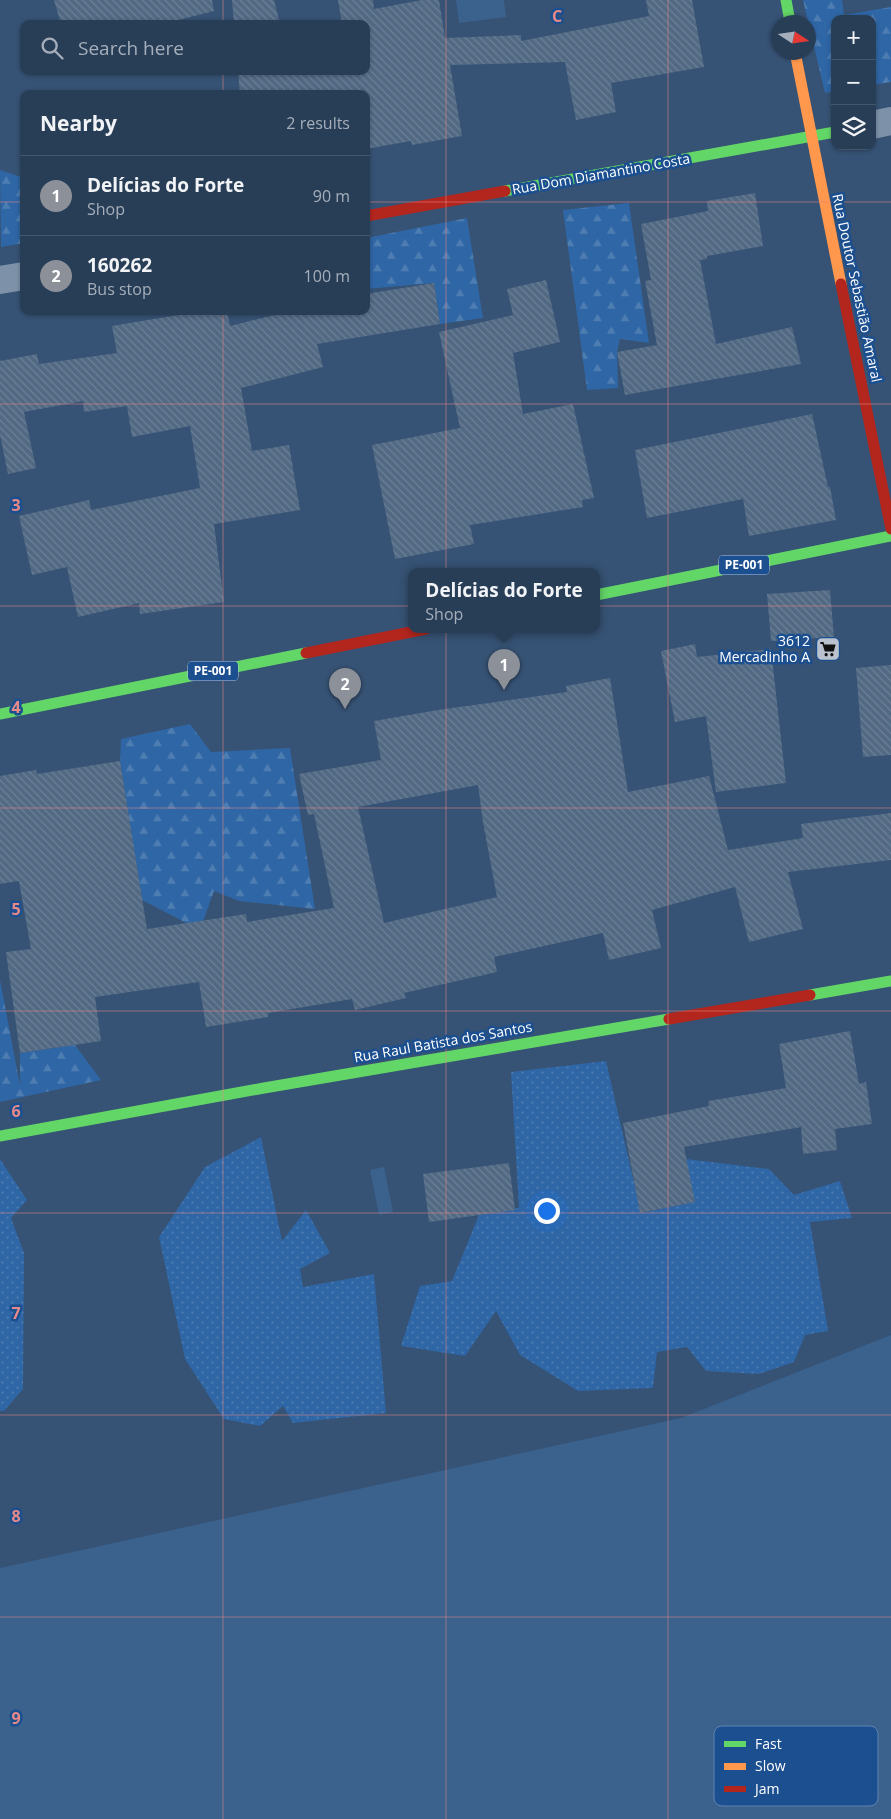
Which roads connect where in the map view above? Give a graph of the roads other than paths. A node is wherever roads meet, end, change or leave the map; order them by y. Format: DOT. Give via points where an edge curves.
graph roads {
  1 [pos="786,0"];
  2 [pos="789,15"];
  3 [pos="797,60"];
  4 [pos="891,121"];
  5 [pos="876,124"];
  6 [pos="831,133"];
  7 [pos="811,137"];
  8 [pos="370,215"];
  9 [pos="20,277"];
  10 [pos="0,280"];
  11 [pos="891,529"];
  12 [pos="891,536"];
  13 [pos="600,594"];
  14 [pos="408,633"];
  15 [pos="0,714"];
  16 [pos="891,981"];
  17 [pos="0,1136"];
  1 -- 2 [label="street"];
  3 -- 7 [label="street, Rua Doutor Sebastião Amaral"];
  4 -- 5 [label="street"];
  6 -- 7 [label="street, Rua Dom Diamantino Costa"];
  7 -- 8 [label="street, Rua Dom Diamantino Costa"];
  7 -- 11 [label="street, Rua Doutor Sebastião Amaral"];
  9 -- 10 [label="street"];
  12 -- 13 [label="street, PE-001"];
  14 -- 15 [label="street, PE-001"];
  16 -- 17 [label="street, Rua Raul Batista dos Santos"];
}
